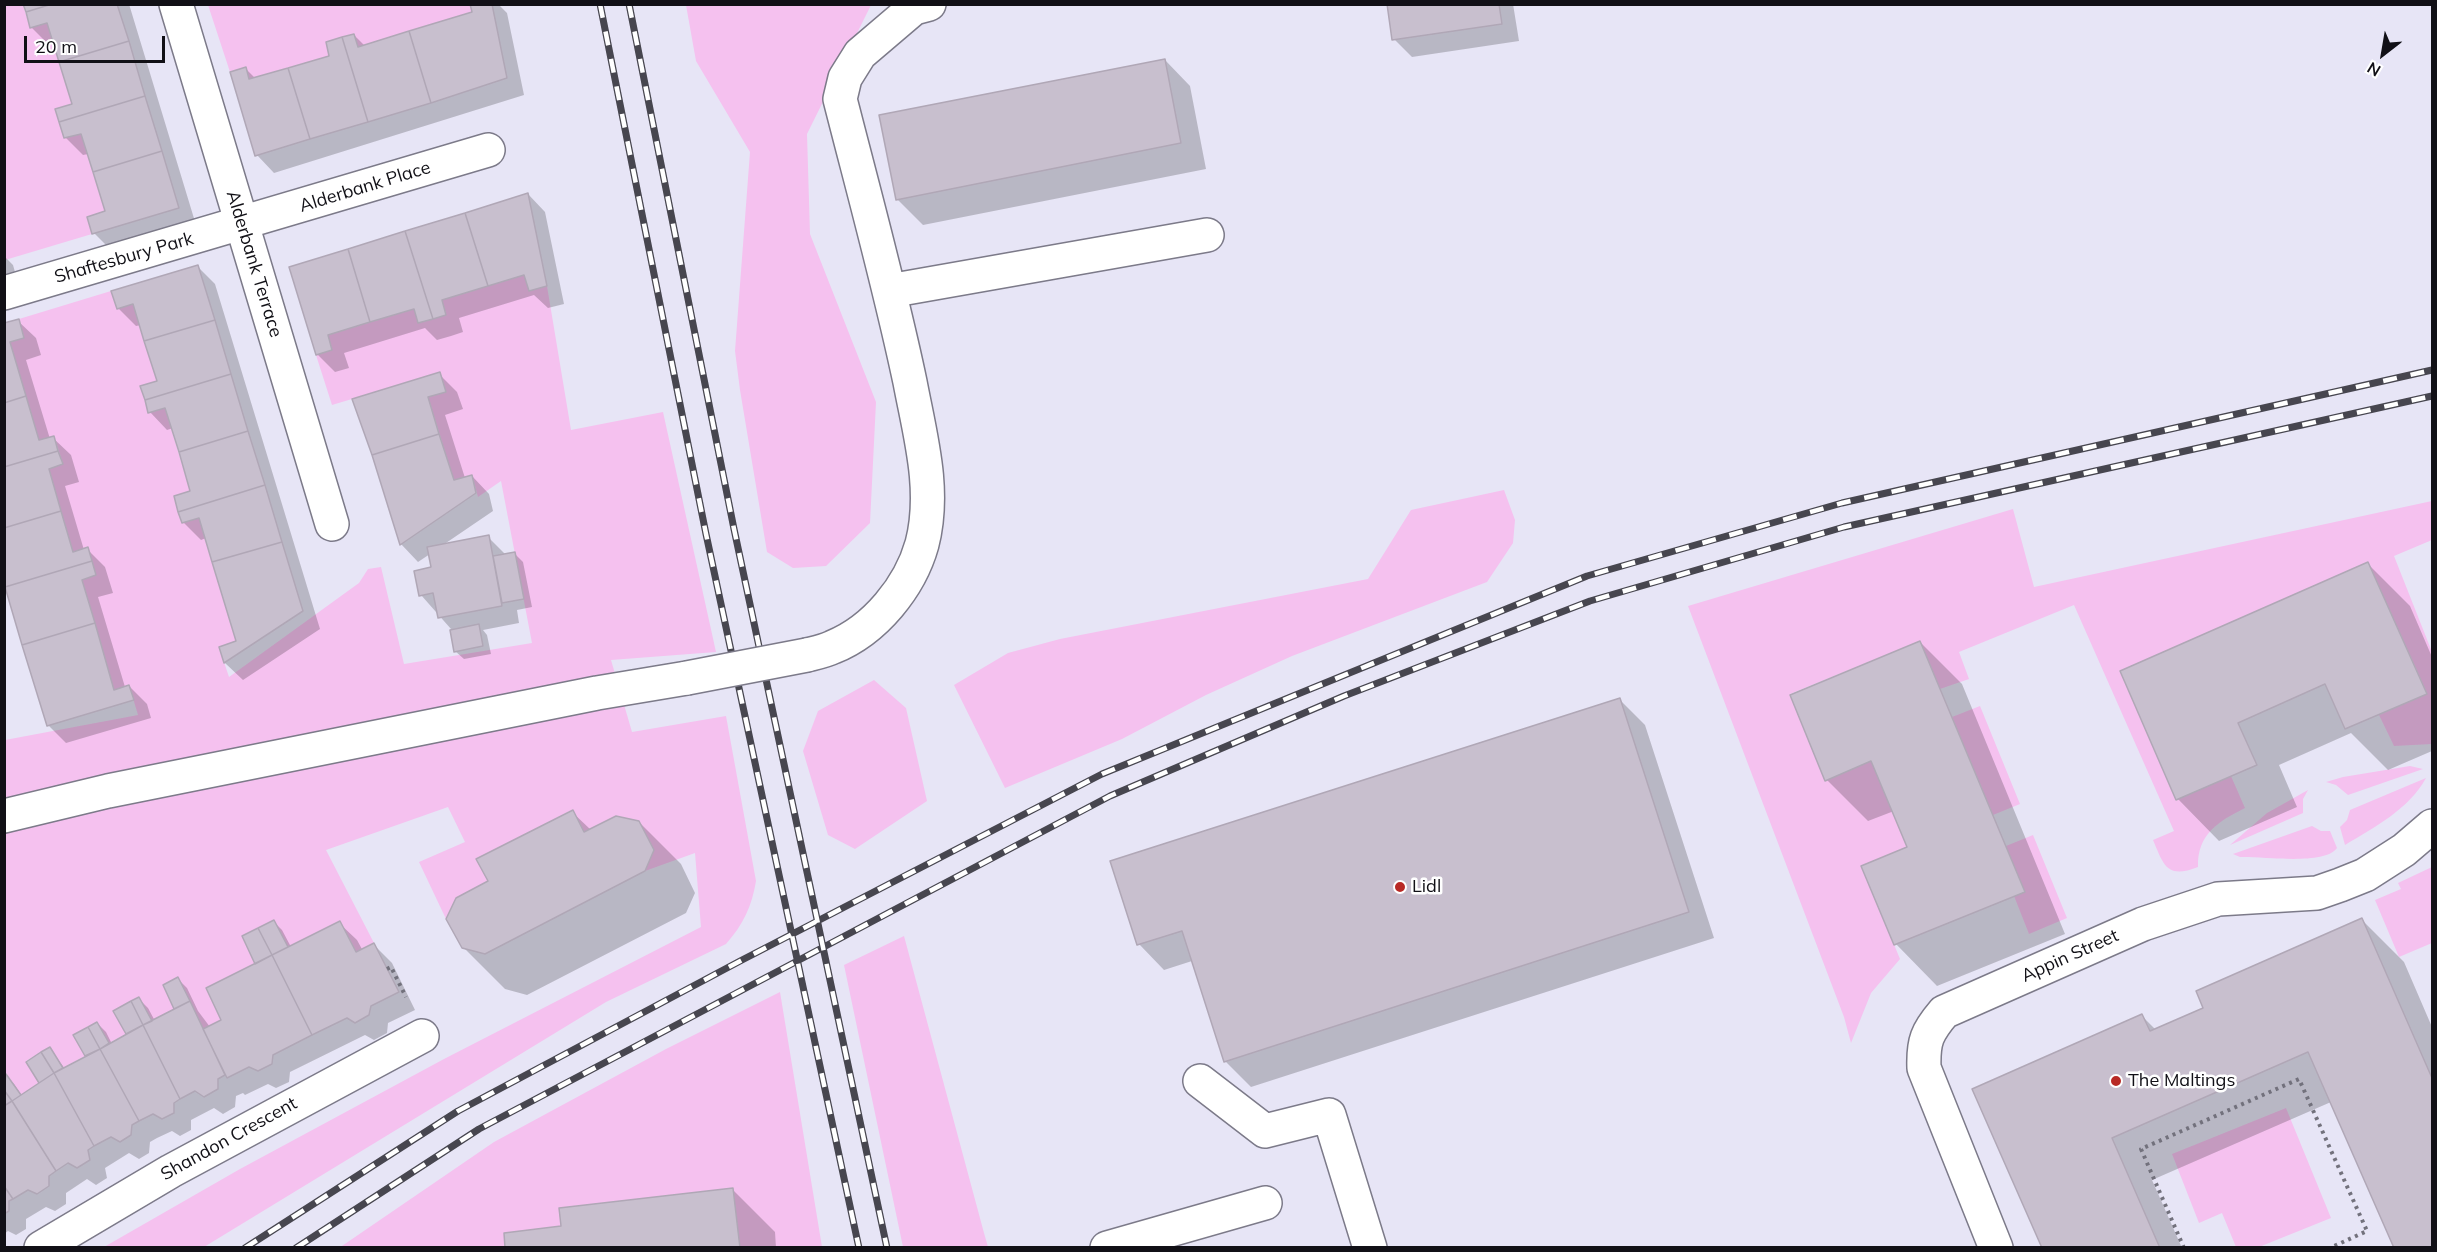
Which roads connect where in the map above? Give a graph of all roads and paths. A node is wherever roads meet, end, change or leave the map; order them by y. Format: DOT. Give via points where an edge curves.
graph roads {
  1 [pos="176,4"];
  2 [pos="930,4"];
  3 [pos="488,150"];
  4 [pos="243,224"];
  5 [pos="1207,235"];
  6 [pos="889,291"];
  7 [pos="4,293"];
  8 [pos="332,524"];
  9 [pos="4,816"];
  10 [pos="2433,826"];
  11 [pos="387,969"];
  12 [pos="403,990"];
  13 [pos="422,1036"];
  14 [pos="1200,1081"];
  15 [pos="1265,1203"];
  16 [pos="41,1248"];
  17 [pos="1107,1248"];
  18 [pos="1370,1248"];
  19 [pos="1996,1248"];
  20 [pos="2184,1248"];
  21 [pos="2330,1248"];
  1 -- 4 [label="street, Alderbank Terrace"];
  2 -- 6 [label="street" via="914,8 860,54 845,78 840,99"];
  3 -- 4 [label="street, Alderbank Place"];
  4 -- 7 [label="street, Shaftesbury Park"];
  4 -- 8 [label="street, Alderbank Terrace"];
  5 -- 6 [label="street"];
  6 -- 9 [label="street, bridge" via="925,457 928,497 922,544 912,570 894,599 855,635 807,655 130,786"];
  10 -- 19 [label="street, Appin Street" via="2365,875 2340,885 2317,893 2218,899 2143,924 1944,1012 1930,1029 1923,1047 1924,1068"];
  11 -- 12 [label="path" via="391,967"];
  13 -- 16 [label="street, Shandon Crescent" via="171,1171"];
  14 -- 18 [label="street" via="1265,1131 1329,1115"];
  15 -- 17 [label="street"];
  20 -- 21 [label="path" via="2141,1149 2299,1079 2367,1231"];
}
